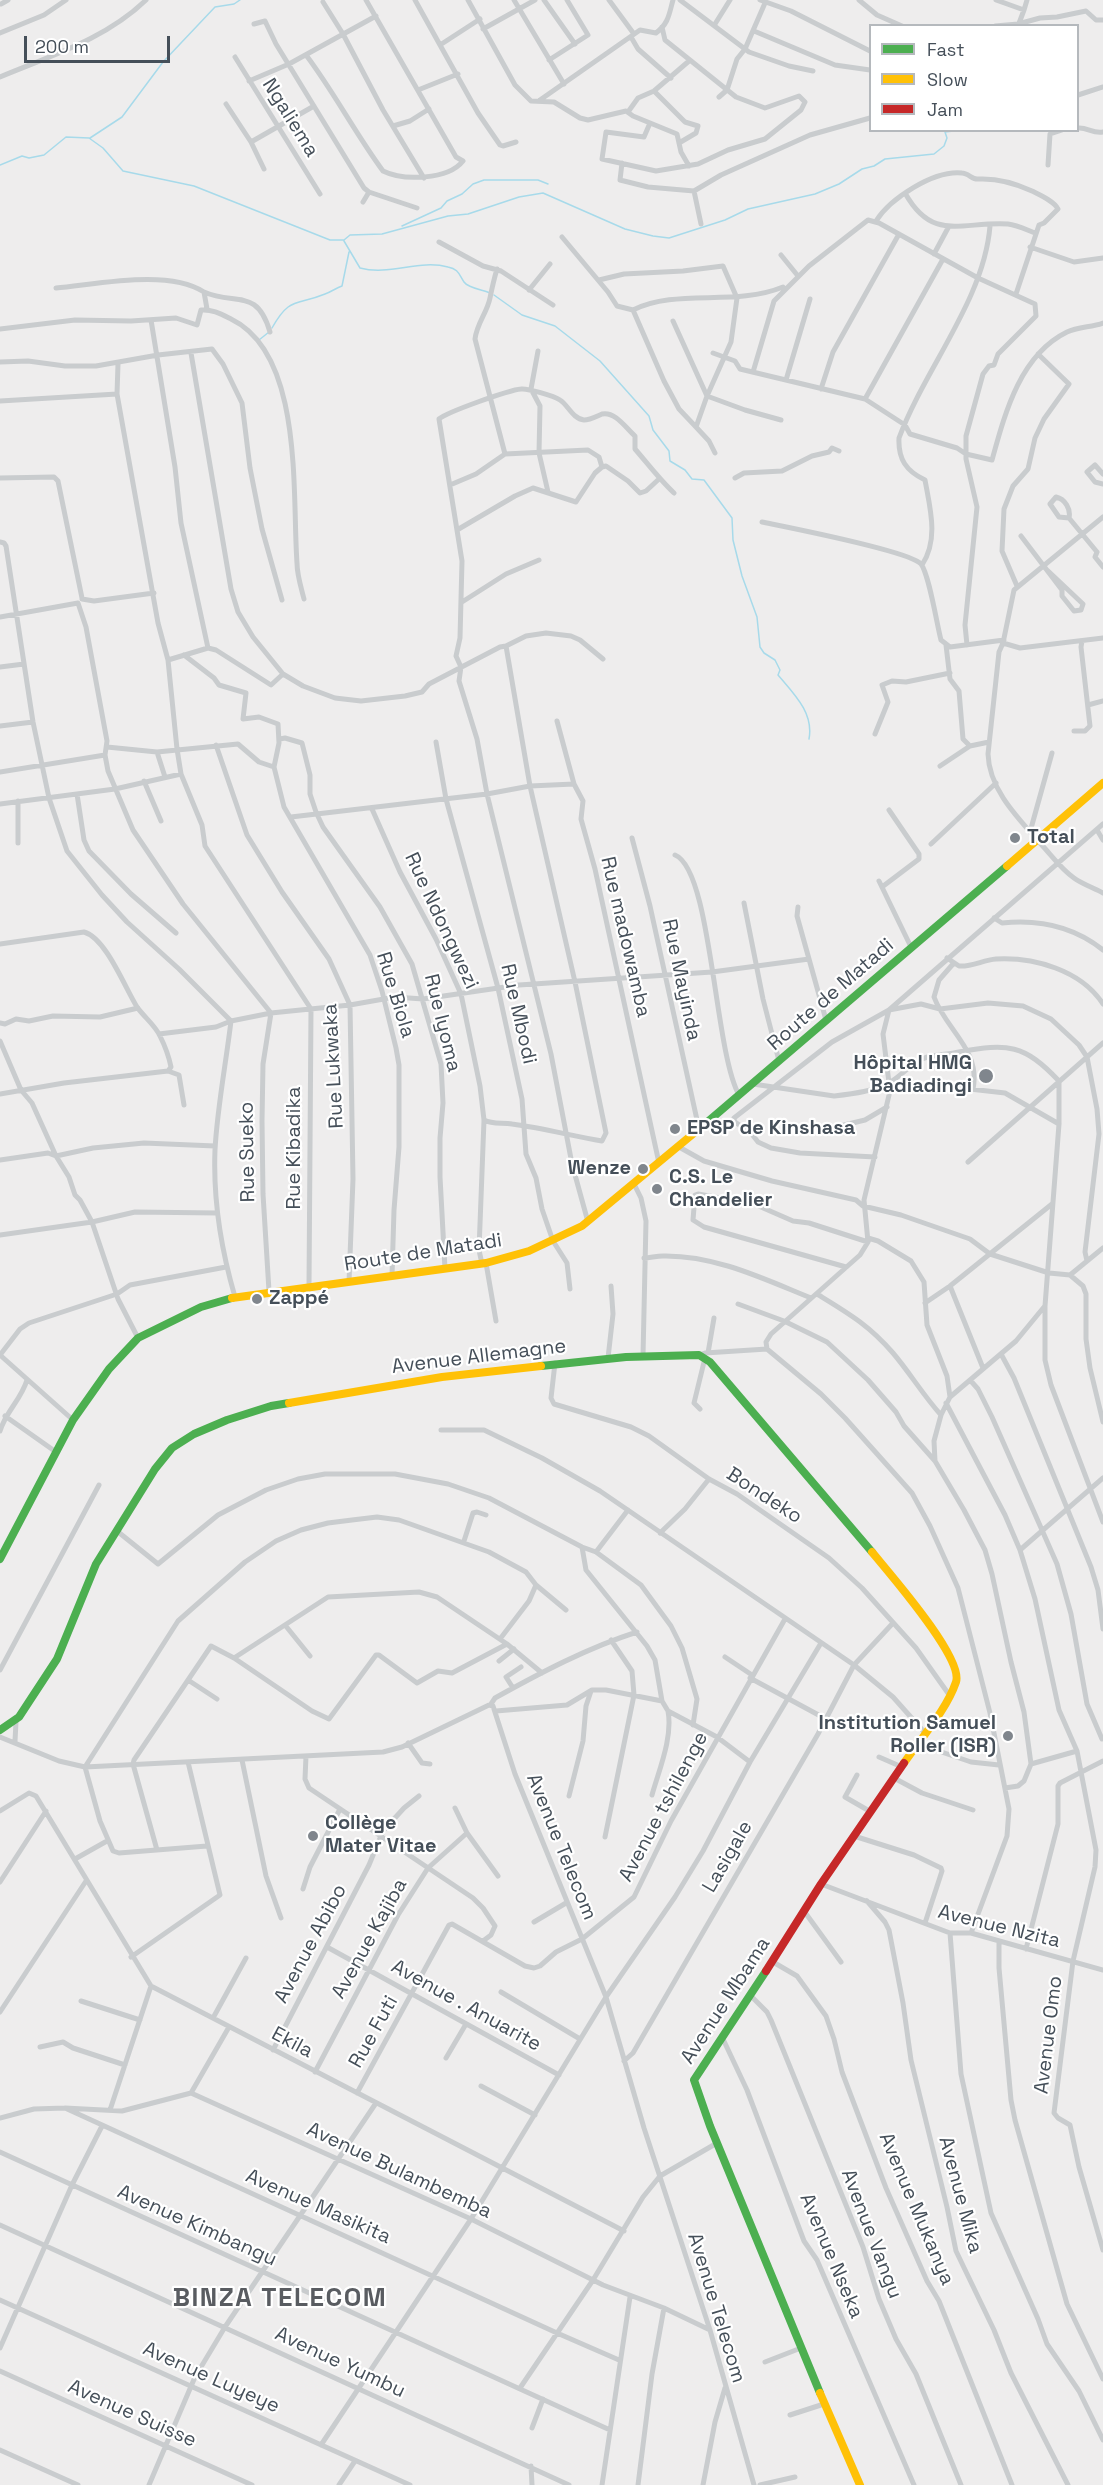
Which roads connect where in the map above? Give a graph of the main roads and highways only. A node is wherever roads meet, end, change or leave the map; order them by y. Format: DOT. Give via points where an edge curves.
graph roads {
  1 [pos="1103,783"];
  2 [pos="0,1559"];
  3 [pos="950,1696"];
  4 [pos="0,1730"];
  5 [pos="860,2485"];
  1 -- 2 [label="main road, Route de Matadi" via="588,1222 529,1251 484,1264 235,1297 201,1307 138,1338 103,1376 73,1420"];
  3 -- 4 [label="main road, Avenue Allemagne" via="957,1672 942,1640 795,1459 704,1355 643,1356 555,1363 344,1392 271,1406 194,1434 167,1453 96,1564 57,1659 16,1722"];
  3 -- 5 [label="main road, Avenue Mbama" via="821,1884 694,2080"];
}
